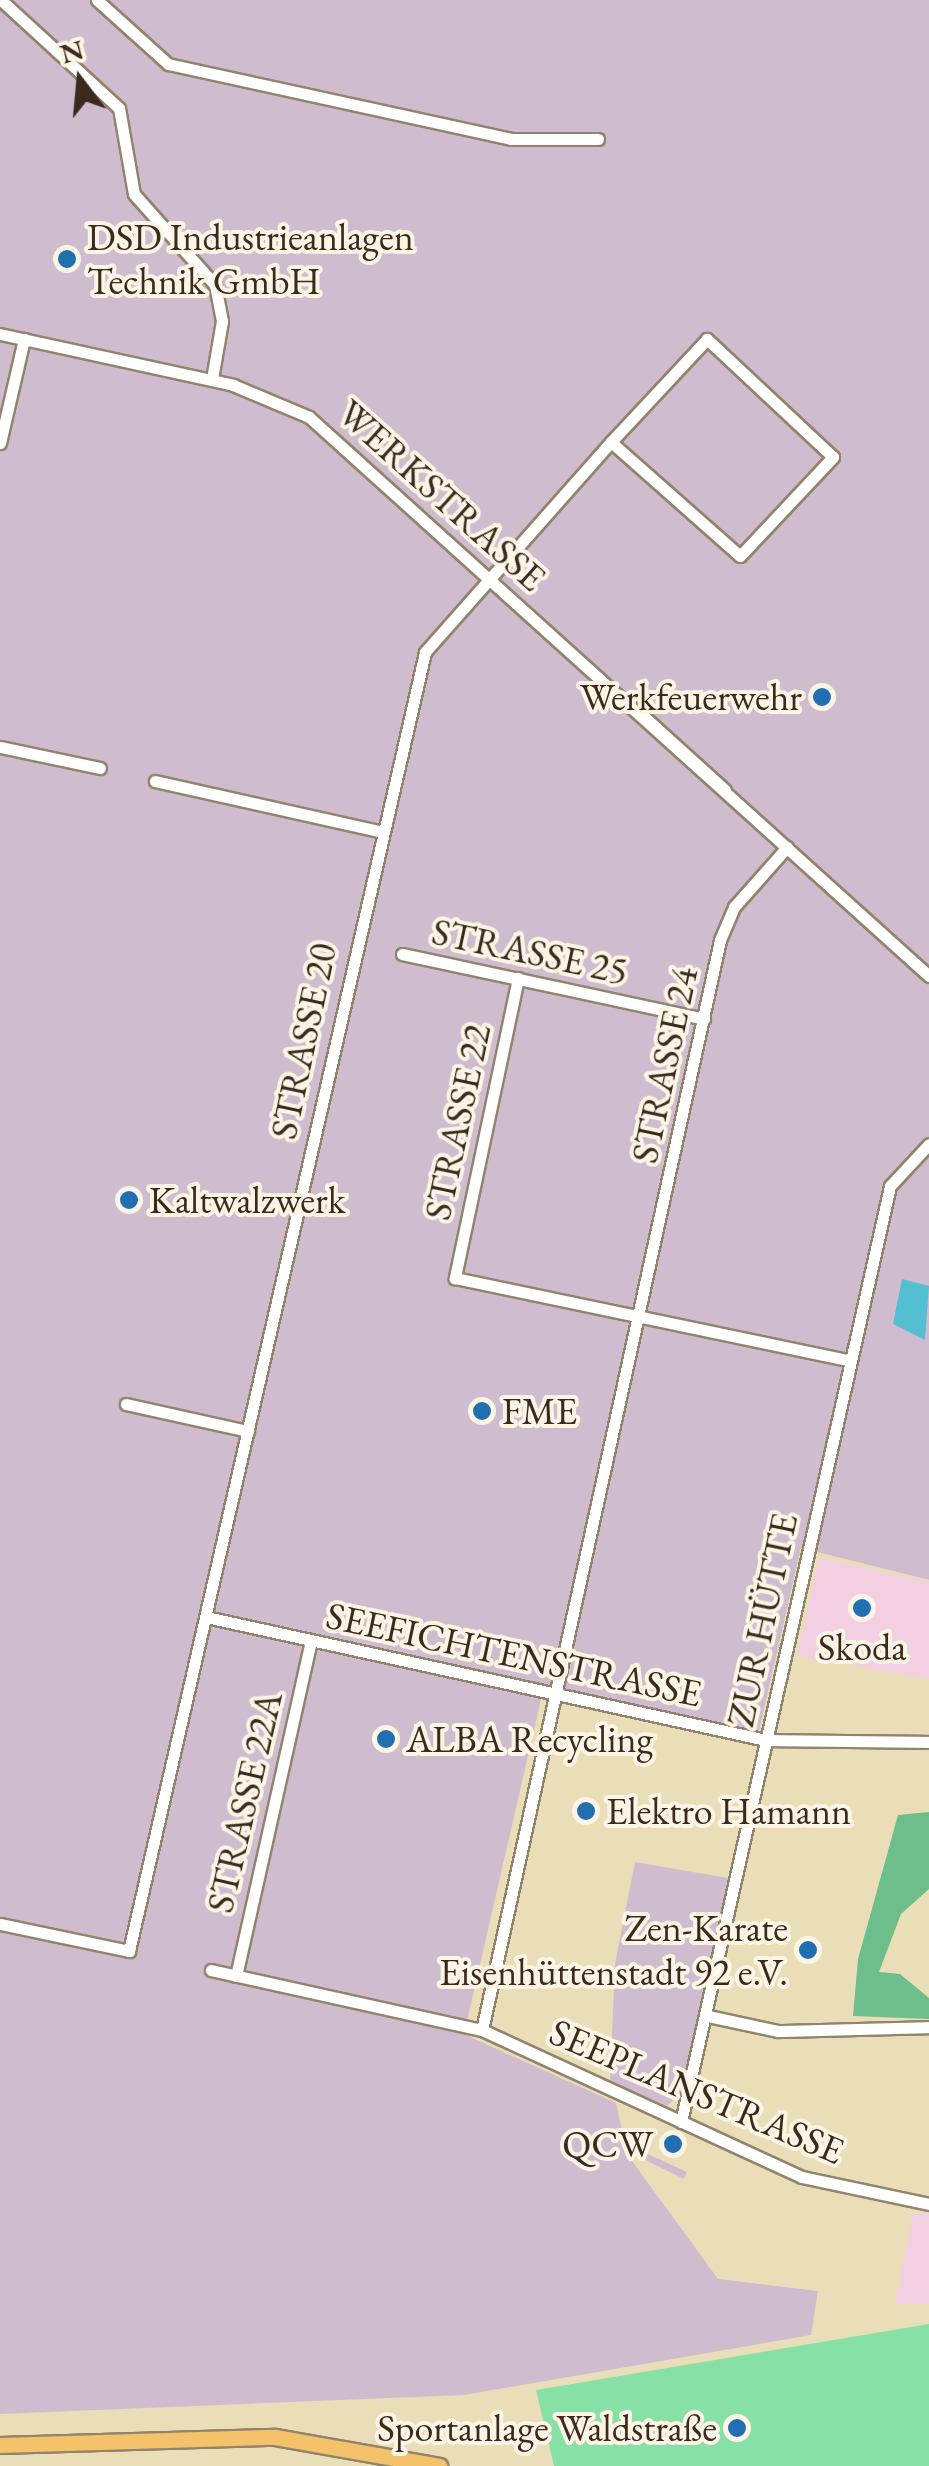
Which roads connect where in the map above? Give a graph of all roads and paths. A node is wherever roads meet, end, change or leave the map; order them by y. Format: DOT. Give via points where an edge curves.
graph roads {
  1 [pos="1,0"];
  2 [pos="97,0"];
  3 [pos="598,139"];
  4 [pos="0,334"];
  5 [pos="24,339"];
  6 [pos="212,380"];
  7 [pos="611,442"];
  8 [pos="0,443"];
  9 [pos="490,578"];
  10 [pos="0,747"];
  11 [pos="100,768"];
  12 [pos="155,781"];
  13 [pos="380,830"];
  14 [pos="786,847"];
  15 [pos="402,954"];
  16 [pos="929,976"];
  17 [pos="518,978"];
  18 [pos="704,1019"];
  19 [pos="929,1144"];
  20 [pos="641,1315"];
  21 [pos="849,1360"];
  22 [pos="126,1404"];
  23 [pos="248,1431"];
  24 [pos="206,1616"];
  25 [pos="311,1640"];
  26 [pos="557,1694"];
  27 [pos="766,1740"];
  28 [pos="929,1742"];
  29 [pos="0,1924"];
  30 [pos="211,1970"];
  31 [pos="236,1976"];
  32 [pos="708,2016"];
  33 [pos="929,2028"];
  34 [pos="482,2030"];
  35 [pos="681,2122"];
  36 [pos="929,2204"];
  37 [pos="0,2444"];
  38 [pos="439,2466"];
  1 -- 6 [label="street" via="123,117 125,178 215,285 222,321"];
  2 -- 3 [label="street" via="168,64 511,139"];
  4 -- 5 [label="street, WERKSTRASSE"];
  5 -- 6 [label="street, WERKSTRASSE"];
  5 -- 8 [label="street"];
  6 -- 9 [label="street, WERKSTRASSE" via="319,424"];
  7 -- 7 [label="street, STRASSE 20" via="740,556 832,456 707,340"];
  7 -- 9 [label="street, STRASSE 20"];
  9 -- 13 [label="street, STRASSE 20" via="414,675"];
  9 -- 14 [label="street, WERKSTRASSE"];
  10 -- 11 [label="street"];
  12 -- 13 [label="street"];
  13 -- 23 [label="street, STRASSE 20"];
  14 -- 16 [label="street, WERKSTRASSE"];
  14 -- 18 [label="street, STRASSE 24" via="726,923"];
  15 -- 17 [label="street, STRASSE 25"];
  17 -- 18 [label="street, STRASSE 25"];
  17 -- 20 [label="street, STRASSE 22" via="454,1278"];
  18 -- 20 [label="street, STRASSE 24"];
  19 -- 21 [label="street, ZUR HÜTTE" via="890,1186"];
  20 -- 21 [label="street"];
  20 -- 26 [label="street, STRASSE 24"];
  21 -- 27 [label="street, ZUR HÜTTE"];
  22 -- 23 [label="street"];
  23 -- 24 [label="street, STRASSE 20"];
  24 -- 25 [label="street, SEEFICHTENSTRASSE"];
  24 -- 29 [label="street, STRASSE 20" via="129,1952"];
  25 -- 26 [label="street, SEEFICHTENSTRASSE"];
  25 -- 31 [label="street, STRASSE 22A"];
  26 -- 27 [label="street, SEEFICHTENSTRASSE"];
  26 -- 34 [label="street, STRASSE 24"];
  27 -- 28 [label="street, SEEFICHTENSTRASSE"];
  27 -- 32 [label="street, ZUR HÜTTE"];
  30 -- 31 [label="street, SEEPLANSTRASSE"];
  31 -- 34 [label="street, SEEPLANSTRASSE"];
  32 -- 33 [label="street" via="778,2031"];
  32 -- 35 [label="street, ZUR HÜTTE"];
  34 -- 35 [label="street, SEEPLANSTRASSE"];
  35 -- 36 [label="street, SEEPLANSTRASSE" via="802,2177"];
  37 -- 38 [label="main road" via="218,2435 340,2443"];
}
